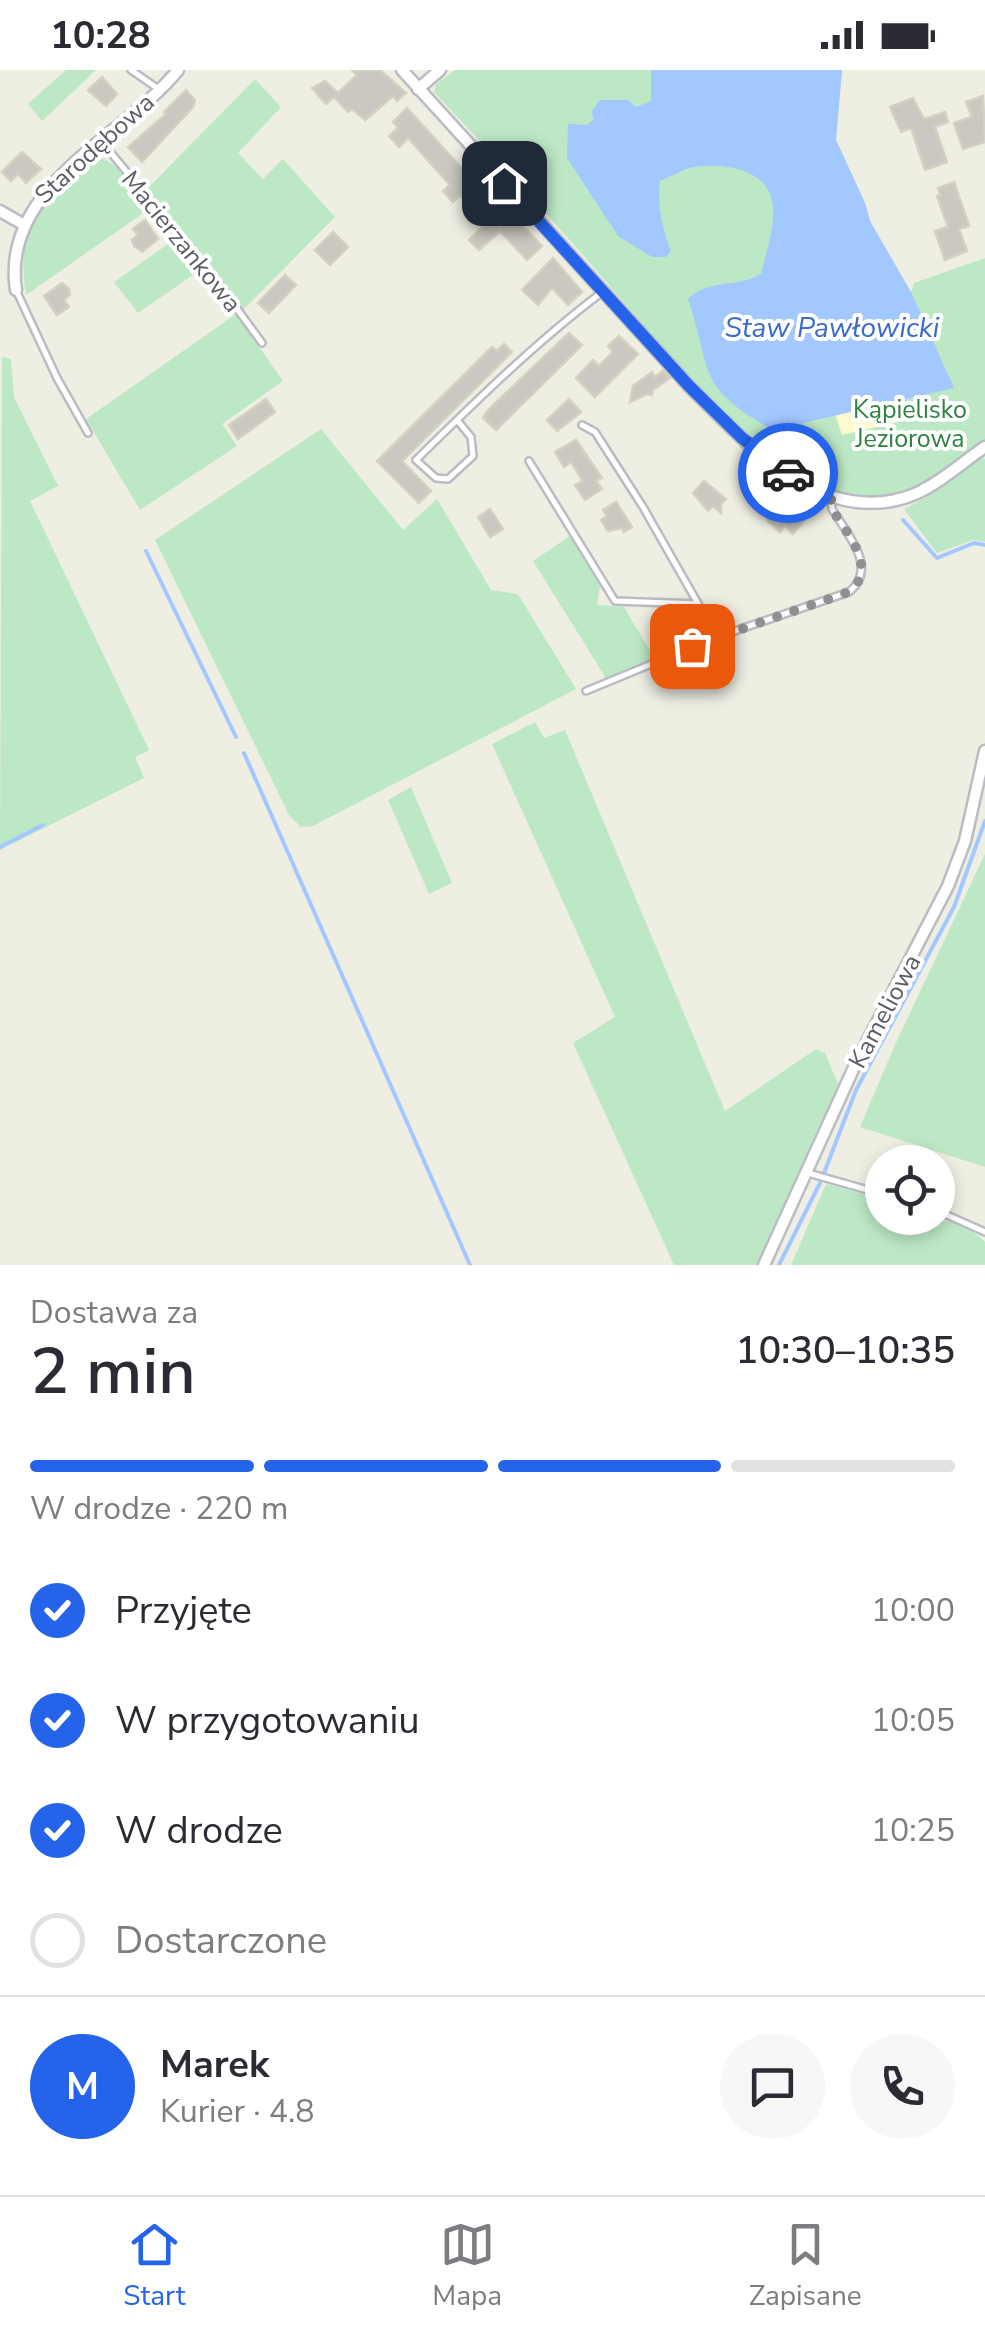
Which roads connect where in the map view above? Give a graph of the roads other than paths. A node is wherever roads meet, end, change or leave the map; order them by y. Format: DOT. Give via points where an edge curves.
graph roads {
  1 [pos="131,70"];
  2 [pos="178,70"];
  3 [pos="402,70"];
  4 [pos="440,70"];
  5 [pos="418,88"];
  6 [pos="159,90"];
  7 [pos="101,140"];
  8 [pos="0,211"];
  9 [pos="21,223"];
  10 [pos="16,290"];
  11 [pos="604,292"];
  12 [pos="262,344"];
  13 [pos="457,420"];
  14 [pos="582,425"];
  15 [pos="88,433"];
  16 [pos="985,447"];
  17 [pos="528,462"];
  18 [pos="831,499"];
  19 [pos="698,604"];
  20 [pos="717,636"];
  21 [pos="586,691"];
  22 [pos="985,751"];
  23 [pos="805,1172"];
  24 [pos="865,1189"];
  25 [pos="955,1219"];
  26 [pos="985,1232"];
  27 [pos="764,1265"];
  1 -- 6 [label="lane"];
  2 -- 6 [label="street, Starodębowa"];
  3 -- 5 [label="street"];
  4 -- 5 [label="street"];
  5 -- 11 [label="street"];
  6 -- 7 [label="street, Starodębowa"];
  7 -- 9 [label="street, Starodębowa" via="40,192"];
  7 -- 12 [label="lane, Macierzankowa"];
  8 -- 9 [label="street"];
  9 -- 10 [label="street, Starodębowa"];
  10 -- 15 [label="lane"];
  11 -- 13 [label="lane"];
  11 -- 18 [label="street" via="737,434"];
  13 -- 13 [label="lane" via="416,460 436,478 448,480 474,456 471,437"];
  14 -- 19 [label="lane" via="595,432"];
  16 -- 18 [label="street" via="899,500"];
  17 -- 19 [label="lane" via="615,601"];
  18 -- 20 [label="lane" via="864,565 857,586"];
  19 -- 20 [label="lane"];
  20 -- 21 [label="lane"];
  22 -- 23 [label="street, Kameliowa" via="948,886"];
  23 -- 24 [label="lane"];
  23 -- 27 [label="street, Kameliowa"];
  25 -- 26 [label="lane"];
}
